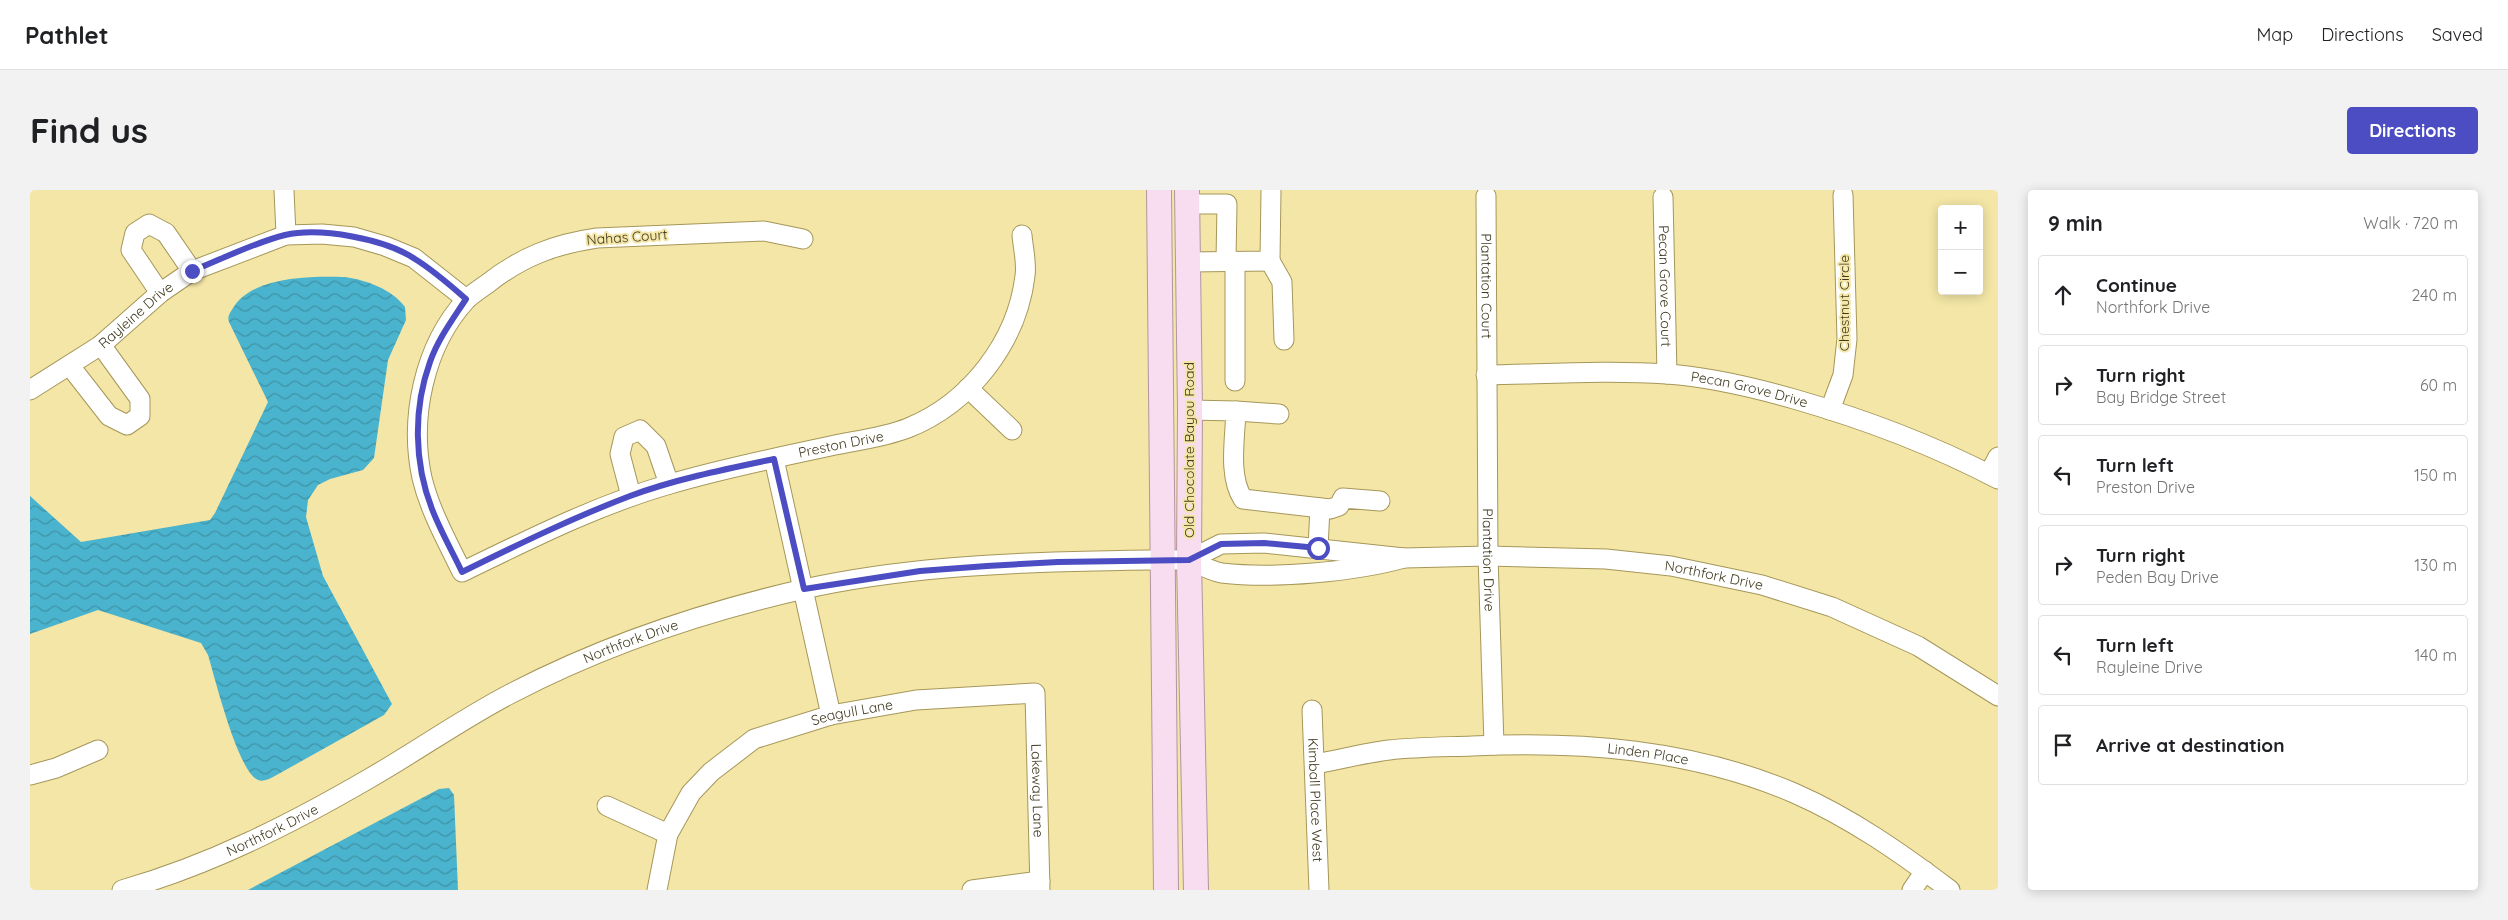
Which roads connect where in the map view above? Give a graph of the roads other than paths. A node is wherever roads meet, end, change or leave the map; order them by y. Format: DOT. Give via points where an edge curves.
graph roads {
  1 [pos="284,190"];
  2 [pos="1159,190"];
  3 [pos="1270,190"];
  4 [pos="1843,195"];
  5 [pos="1486,196"];
  6 [pos="1187,197"];
  7 [pos="1663,197"];
  8 [pos="286,235"];
  9 [pos="1022,235"];
  10 [pos="802,239"];
  11 [pos="1231,261"];
  12 [pos="1270,261"];
  13 [pos="1188,262"];
  14 [pos="192,271"];
  15 [pos="160,294"];
  16 [pos="466,299"];
  17 [pos="1284,340"];
  18 [pos="100,345"];
  19 [pos="70,366"];
  20 [pos="1668,374"];
  21 [pos="1486,375"];
  22 [pos="1235,381"];
  23 [pos="968,388"];
  24 [pos="30,390"];
  25 [pos="1190,410"];
  26 [pos="1830,410"];
  27 [pos="1236,411"];
  28 [pos="1279,414"];
  29 [pos="1012,430"];
  30 [pos="1998,457"];
  31 [pos="774,459"];
  32 [pos="1993,476"];
  33 [pos="669,484"];
  34 [pos="631,496"];
  35 [pos="1380,501"];
  36 [pos="1316,507"];
  37 [pos="1313,547"];
  38 [pos="1488,556"];
  39 [pos="1404,558"];
  40 [pos="1162,560"];
  41 [pos="1189,560"];
  42 [pos="462,572"];
  43 [pos="804,589"];
  44 [pos="1035,693"];
  45 [pos="1998,696"];
  46 [pos="1312,710"];
  47 [pos="831,715"];
  48 [pos="1494,745"];
  49 [pos="98,750"];
  50 [pos="1315,764"];
  51 [pos="30,775"];
  52 [pos="606,806"];
  53 [pos="668,834"];
  54 [pos="1925,872"];
  55 [pos="1040,885"];
  56 [pos="122,890"];
  57 [pos="657,890"];
  58 [pos="972,890"];
  59 [pos="1166,890"];
  60 [pos="1196,890"];
  61 [pos="1319,890"];
  62 [pos="1912,890"];
  63 [pos="1950,890"];
  1 -- 8 [label="street"];
  2 -- 40 [label="main road, Old Chocolate Bayou Road"];
  3 -- 12 [label="street"];
  4 -- 26 [label="street, Chestnut Circle" via="1847,339 1843,375"];
  5 -- 21 [label="street, Plantation Court"];
  6 -- 11 [label="street" via="1227,204"];
  6 -- 13 [label="main road, Old Chocolate Bayou Road"];
  7 -- 20 [label="street, Pecan Grove Court"];
  8 -- 14 [label="street, Rayleine Drive"];
  8 -- 16 [label="street, Rayleine Drive" via="330,234 386,246 414,258"];
  9 -- 23 [label="street, Preston Drive" via="1026,274 1020,306 992,362"];
  10 -- 16 [label="street, Nahas Court" via="764,231 597,238 571,242 528,257"];
  11 -- 12 [label="street"];
  11 -- 13 [label="street"];
  11 -- 22 [label="street"];
  12 -- 17 [label="street" via="1282,282"];
  13 -- 25 [label="main road, Old Chocolate Bayou Road"];
  14 -- 15 [label="street, Rayleine Drive"];
  14 -- 15 [label="street" via="166,234 149,224 135,233 132,250"];
  15 -- 18 [label="street, Rayleine Drive"];
  16 -- 42 [label="street, Nahas Court" via="430,362 421,392 418,428 422,478 432,509"];
  18 -- 19 [label="street, Rayleine Drive"];
  18 -- 19 [label="street" via="140,399 140,416 127,425 109,416"];
  19 -- 24 [label="street, Rayleine Drive"];
  20 -- 21 [label="street, Pecan Grove Drive"];
  20 -- 26 [label="street, Pecan Grove Drive" via="1736,383"];
  21 -- 38 [label="street, Plantation Drive"];
  23 -- 29 [label="street"];
  23 -- 31 [label="street, Preston Drive" via="909,428 877,438"];
  25 -- 27 [label="street"];
  25 -- 41 [label="main road, Old Chocolate Bayou Road"];
  26 -- 32 [label="street, Pecan Grove Drive" via="1890,430"];
  27 -- 28 [label="street"];
  27 -- 36 [label="street" via="1236,488 1243,499"];
  30 -- 32 [label="street"];
  31 -- 33 [label="street, Preston Drive"];
  31 -- 43 [label="street"];
  33 -- 34 [label="street, Preston Drive"];
  33 -- 34 [label="street" via="656,446 640,430 624,437 620,454"];
  34 -- 42 [label="street, Preston Drive" via="556,525"];
  35 -- 36 [label="street" via="1343,498 1339,506 1330,509"];
  36 -- 37 [label="street"];
  37 -- 39 [label="street, Northfork Drive"];
  37 -- 41 [label="street, Northfork Drive" via="1221,544"];
  38 -- 39 [label="street, Northfork Drive"];
  38 -- 45 [label="street, Northfork Drive" via="1606,559 1671,566 1762,585 1870,623 1918,646"];
  38 -- 48 [label="street, Plantation Drive"];
  39 -- 41 [label="street, Northfork Drive" via="1374,566 1271,575 1218,573"];
  40 -- 41 [label="street, Northfork Drive"];
  40 -- 43 [label="street, Northfork Drive" via="1058,562 920,571"];
  40 -- 59 [label="main road, Old Chocolate Bayou Road"];
  41 -- 60 [label="main road, Old Chocolate Bayou Road"];
  43 -- 47 [label="street"];
  43 -- 56 [label="street, Northfork Drive" via="631,639 510,694 370,778 245,845 188,869"];
  44 -- 47 [label="street, Seagull Lane" via="916,700"];
  44 -- 55 [label="street, Lakeway Lane"];
  46 -- 50 [label="street, Kimball Place West"];
  47 -- 53 [label="street, Seagull Lane" via="754,739 711,772 691,793"];
  48 -- 50 [label="street, Linden Place" via="1388,750"];
  48 -- 54 [label="street, Linden Place" via="1567,744 1695,760 1794,793 1870,832"];
  49 -- 51 [label="street"];
  50 -- 61 [label="street, Kimball Place West"];
  52 -- 53 [label="street"];
  53 -- 57 [label="street, Seagull Lane"];
  54 -- 62 [label="street"];
  54 -- 63 [label="street, Linden Place"];
  55 -- 58 [label="street"];
}
